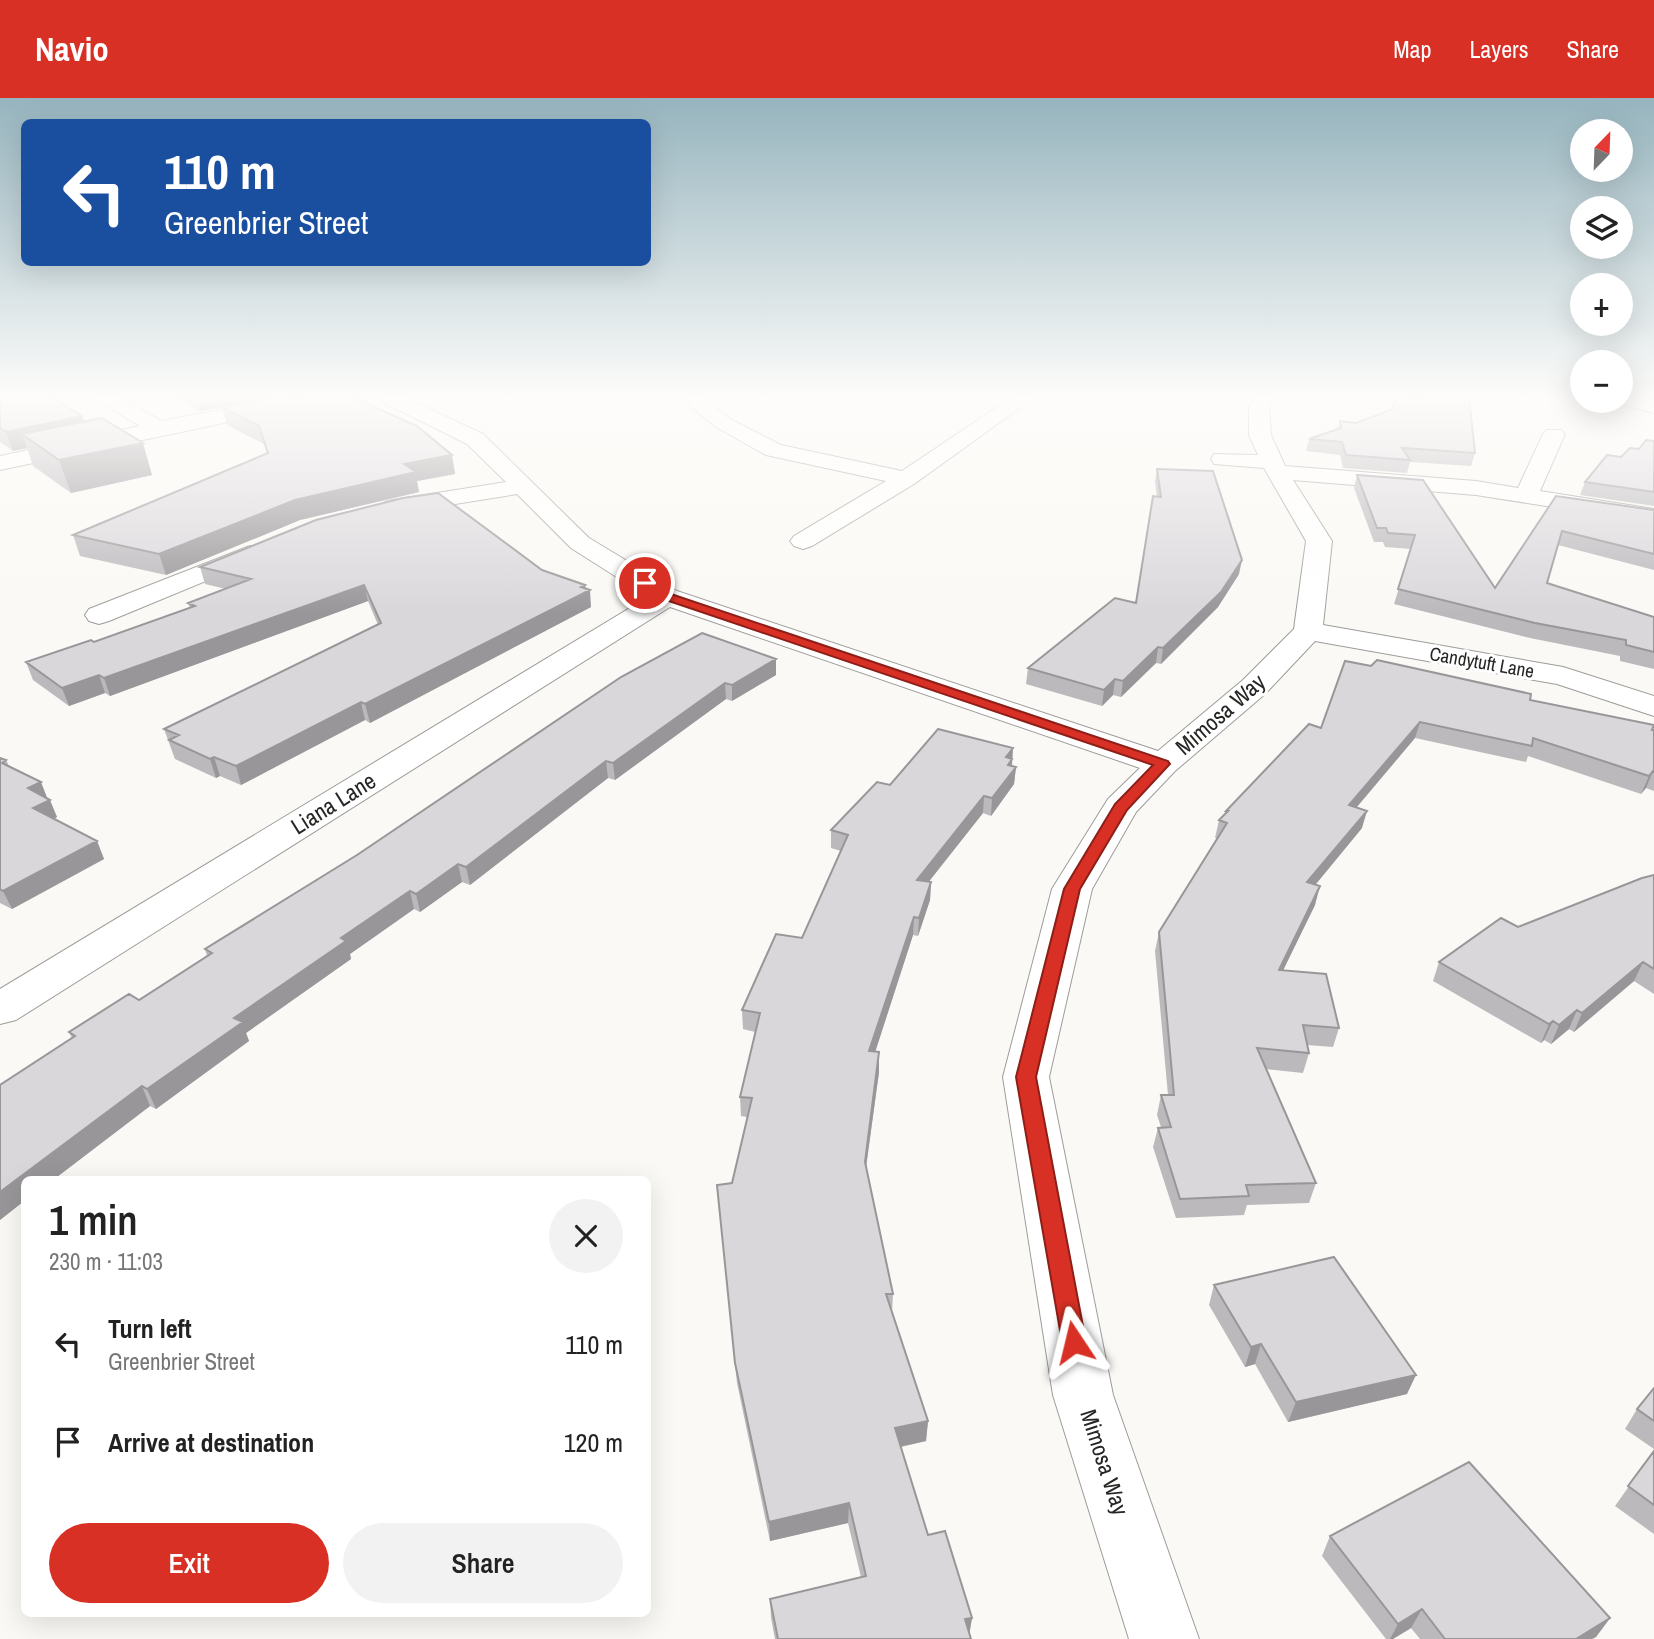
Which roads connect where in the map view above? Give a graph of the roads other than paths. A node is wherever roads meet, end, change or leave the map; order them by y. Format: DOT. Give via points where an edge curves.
graph roads {
  1 [pos="507,469"];
  2 [pos="860,469"];
  3 [pos="921,469"];
  4 [pos="1276,469"];
  5 [pos="1293,469"];
  6 [pos="1538,469"];
  7 [pos="906,479"];
  8 [pos="525,486"];
  9 [pos="1527,494"];
  10 [pos="364,514"];
  11 [pos="1654,516"];
  12 [pos="803,541"];
  13 [pos="275,543"];
  14 [pos="667,597"];
  15 [pos="99,615"];
  16 [pos="1308,631"];
  17 [pos="1654,706"];
  18 [pos="1163,764"];
  19 [pos="0,1009"];
  20 [pos="1164,1639"];
  1 -- 8 [label="street"];
  2 -- 7 [label="street"];
  3 -- 7 [label="street"];
  4 -- 16 [label="street" via="1319,541"];
  5 -- 9 [label="street"];
  6 -- 9 [label="street"];
  7 -- 12 [label="street"];
  8 -- 10 [label="street"];
  8 -- 14 [label="street" via="580,543"];
  9 -- 11 [label="street"];
  13 -- 15 [label="street"];
  14 -- 18 [label="street"];
  14 -- 19 [label="street, Liana Lane"];
  16 -- 17 [label="street, Candytuft Lane" via="1563,676"];
  16 -- 18 [label="street, Mimosa Way" via="1254,687"];
  18 -- 20 [label="street, Mimosa Way" via="1121,807 1072,889 1026,1077 1083,1395"];
}
